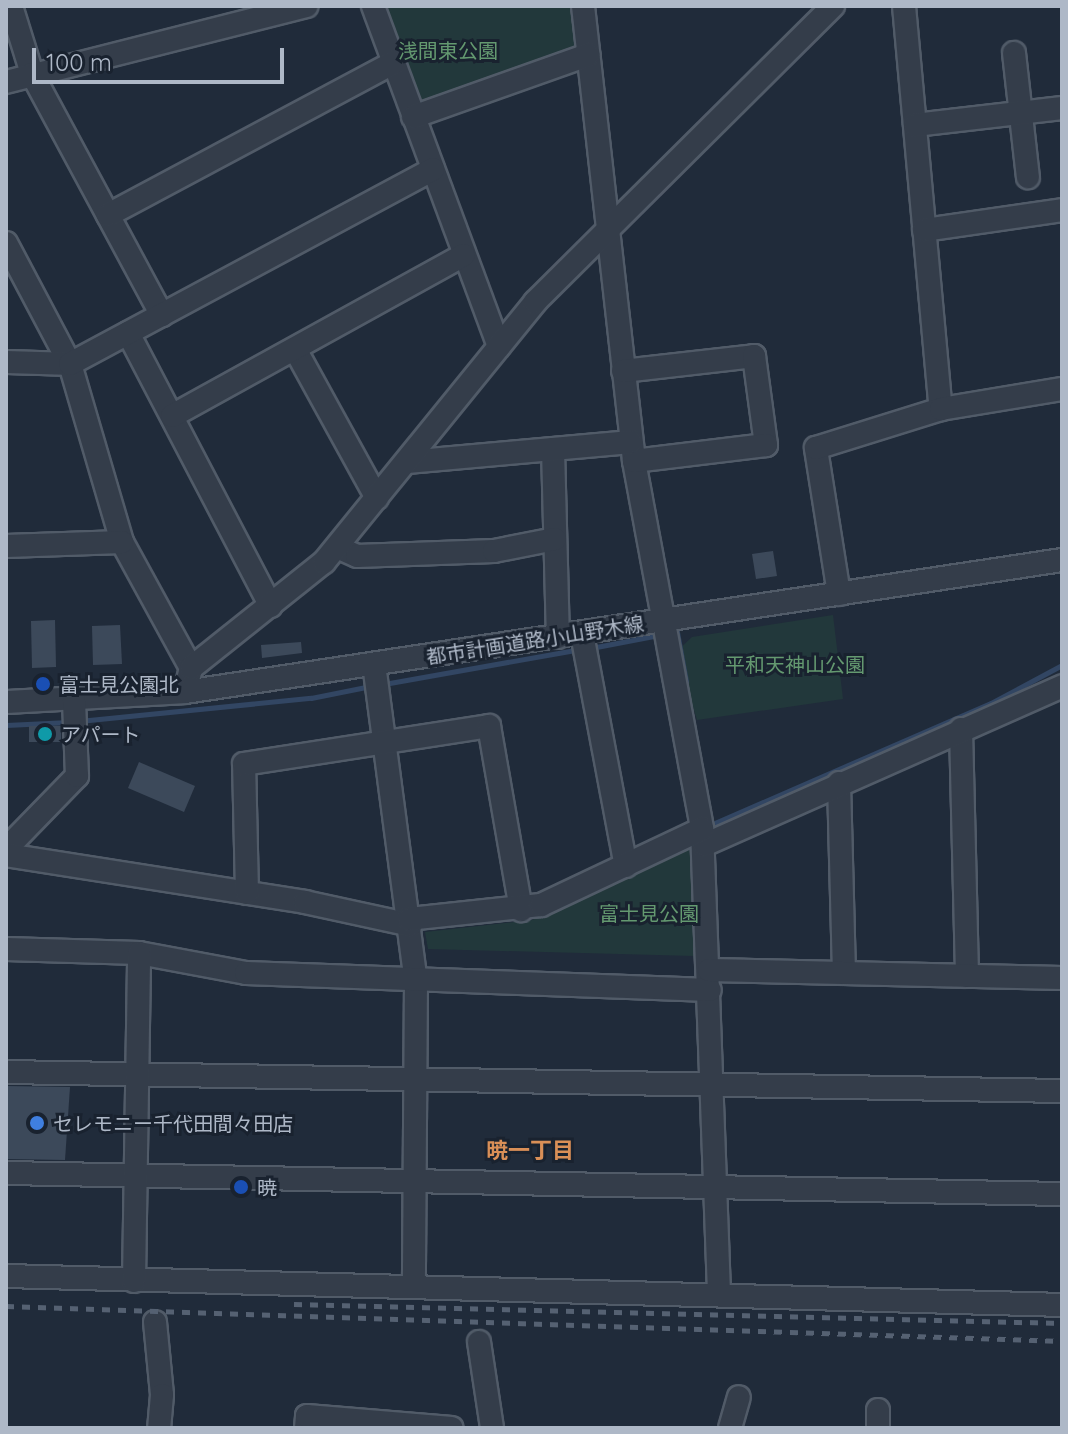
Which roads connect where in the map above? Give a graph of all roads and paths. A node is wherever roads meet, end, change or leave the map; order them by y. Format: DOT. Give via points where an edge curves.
graph roads {
  1 [pos="11,6"];
  2 [pos="307,6"];
  3 [pos="373,6"];
  4 [pos="583,6"];
  5 [pos="833,6"];
  6 [pos="904,6"];
  7 [pos="251,13"];
  8 [pos="1014,53"];
  9 [pos="588,55"];
  10 [pos="393,63"];
  11 [pos="32,74"];
  12 [pos="6,82"];
  13 [pos="1062,108"];
  14 [pos="1020,114"];
  15 [pos="413,117"];
  16 [pos="915,125"];
  17 [pos="433,169"];
  18 [pos="1028,177"];
  19 [pos="1062,210"];
  20 [pos="108,215"];
  21 [pos="924,230"];
  22 [pos="606,236"];
  23 [pos="6,243"];
  24 [pos="464,255"];
  25 [pos="162,315"];
  26 [pos="128,333"];
  27 [pos="499,346"];
  28 [pos="295,349"];
  29 [pos="6,362"];
  30 [pos="70,364"];
  31 [pos="623,371"];
  32 [pos="1062,389"];
  33 [pos="941,409"];
  34 [pos="172,416"];
  35 [pos="553,449"];
  36 [pos="632,452"];
  37 [pos="407,462"];
  38 [pos="377,498"];
  39 [pos="555,539"];
  40 [pos="122,542"];
  41 [pos="6,546"];
  42 [pos="337,547"];
  43 [pos="1062,560"];
  44 [pos="839,594"];
  45 [pos="271,606"];
  46 [pos="660,621"];
  47 [pos="582,634"];
  48 [pos="558,637"];
  49 [pos="374,664"];
  50 [pos="191,668"];
  51 [pos="1062,686"];
  52 [pos="185,692"];
  53 [pos="74,700"];
  54 [pos="6,702"];
  55 [pos="961,729"];
  56 [pos="385,742"];
  57 [pos="839,783"];
  58 [pos="703,837"];
  59 [pos="6,852"];
  60 [pos="626,866"];
  61 [pos="247,893"];
  62 [pos="521,910"];
  63 [pos="410,922"];
  64 [pos="6,949"];
  65 [pos="139,953"];
  66 [pos="844,973"];
  67 [pos="967,976"];
  68 [pos="1062,978"];
  69 [pos="709,980"];
  70 [pos="416,981"];
  71 [pos="6,1072"];
  72 [pos="137,1075"];
  73 [pos="416,1079"];
  74 [pos="713,1084"];
  75 [pos="1062,1091"];
  76 [pos="6,1173"];
  77 [pos="135,1175"];
  78 [pos="417,1183"];
  79 [pos="716,1187"];
  80 [pos="1062,1194"];
  81 [pos="6,1276"];
  82 [pos="134,1281"];
  83 [pos="414,1287"];
  84 [pos="719,1292"];
  85 [pos="1062,1305"];
  86 [pos="155,1322"];
  87 [pos="479,1342"];
  88 [pos="739,1397"];
  89 [pos="159,1428"];
  90 [pos="306,1428"];
  91 [pos="452,1428"];
  92 [pos="492,1428"];
  93 [pos="730,1428"];
  1 -- 11 [label="street"];
  2 -- 7 [label="street"];
  3 -- 10 [label="street"];
  4 -- 9 [label="street"];
  5 -- 22 [label="street"];
  6 -- 16 [label="street"];
  7 -- 11 [label="street"];
  8 -- 14 [label="street"];
  9 -- 15 [label="street"];
  9 -- 22 [label="street"];
  10 -- 15 [label="street"];
  10 -- 20 [label="street"];
  11 -- 12 [label="street"];
  11 -- 20 [label="street"];
  13 -- 14 [label="street"];
  14 -- 16 [label="street"];
  14 -- 18 [label="street"];
  15 -- 17 [label="street"];
  16 -- 21 [label="street"];
  17 -- 24 [label="street"];
  17 -- 25 [label="street"];
  19 -- 21 [label="street"];
  20 -- 25 [label="street"];
  21 -- 33 [label="street"];
  22 -- 27 [label="street" via="535,302"];
  22 -- 31 [label="street"];
  23 -- 30 [label="street"];
  24 -- 27 [label="street"];
  24 -- 28 [label="street"];
  25 -- 26 [label="street"];
  26 -- 30 [label="street"];
  26 -- 34 [label="street"];
  27 -- 37 [label="street"];
  28 -- 34 [label="street"];
  28 -- 38 [label="street"];
  29 -- 30 [label="street"];
  30 -- 40 [label="street"];
  31 -- 36 [label="street"];
  31 -- 36 [label="street" via="754,356 766,445"];
  32 -- 33 [label="street"];
  33 -- 44 [label="street" via="816,448"];
  34 -- 45 [label="street"];
  35 -- 36 [label="street"];
  35 -- 37 [label="street"];
  35 -- 39 [label="street"];
  36 -- 46 [label="street"];
  37 -- 38 [label="street"];
  38 -- 42 [label="street"];
  39 -- 42 [label="street" via="448,553 357,556"];
  39 -- 48 [label="street"];
  40 -- 41 [label="street"];
  40 -- 50 [label="street"];
  42 -- 45 [label="street"];
  43 -- 44 [label="street, 都市計画道路小山野木線"];
  44 -- 46 [label="street, 都市計画道路小山野木線"];
  45 -- 50 [label="street"];
  46 -- 47 [label="street, 都市計画道路小山野木線"];
  46 -- 58 [label="street"];
  47 -- 48 [label="street, 都市計画道路小山野木線"];
  47 -- 60 [label="street"];
  48 -- 49 [label="street, 都市計画道路小山野木線"];
  49 -- 52 [label="street, 都市計画道路小山野木線"];
  49 -- 56 [label="street"];
  50 -- 52 [label="street"];
  51 -- 55 [label="street"];
  52 -- 53 [label="street, 都市計画道路小山野木線"];
  53 -- 54 [label="street, 都市計画道路小山野木線"];
  53 -- 59 [label="street" via="77,776"];
  55 -- 57 [label="street"];
  55 -- 67 [label="street"];
  56 -- 61 [label="street" via="244,764"];
  56 -- 62 [label="street" via="489,726"];
  56 -- 63 [label="street"];
  57 -- 58 [label="street"];
  57 -- 66 [label="street"];
  58 -- 60 [label="street"];
  58 -- 69 [label="street"];
  59 -- 61 [label="street"];
  60 -- 62 [label="street"];
  61 -- 63 [label="street"];
  62 -- 63 [label="street"];
  63 -- 70 [label="street"];
  64 -- 65 [label="street"];
  65 -- 70 [label="street" via="246,973"];
  65 -- 72 [label="street"];
  66 -- 67 [label="street"];
  66 -- 69 [label="street"];
  67 -- 68 [label="street"];
  69 -- 70 [label="street"];
  69 -- 74 [label="street"];
  70 -- 73 [label="street"];
  71 -- 72 [label="street"];
  72 -- 73 [label="street"];
  72 -- 77 [label="street"];
  73 -- 74 [label="street"];
  73 -- 78 [label="street"];
  74 -- 75 [label="street"];
  74 -- 79 [label="street"];
  76 -- 77 [label="street"];
  77 -- 78 [label="street"];
  77 -- 82 [label="street"];
  78 -- 79 [label="street"];
  78 -- 83 [label="street"];
  79 -- 80 [label="street"];
  79 -- 84 [label="street"];
  81 -- 82 [label="street"];
  82 -- 83 [label="street"];
  83 -- 84 [label="street"];
  84 -- 85 [label="street"];
  86 -- 89 [label="street" via="162,1395"];
  87 -- 92 [label="street"];
  88 -- 93 [label="street"];
  90 -- 91 [label="street" via="307,1416"];
}
